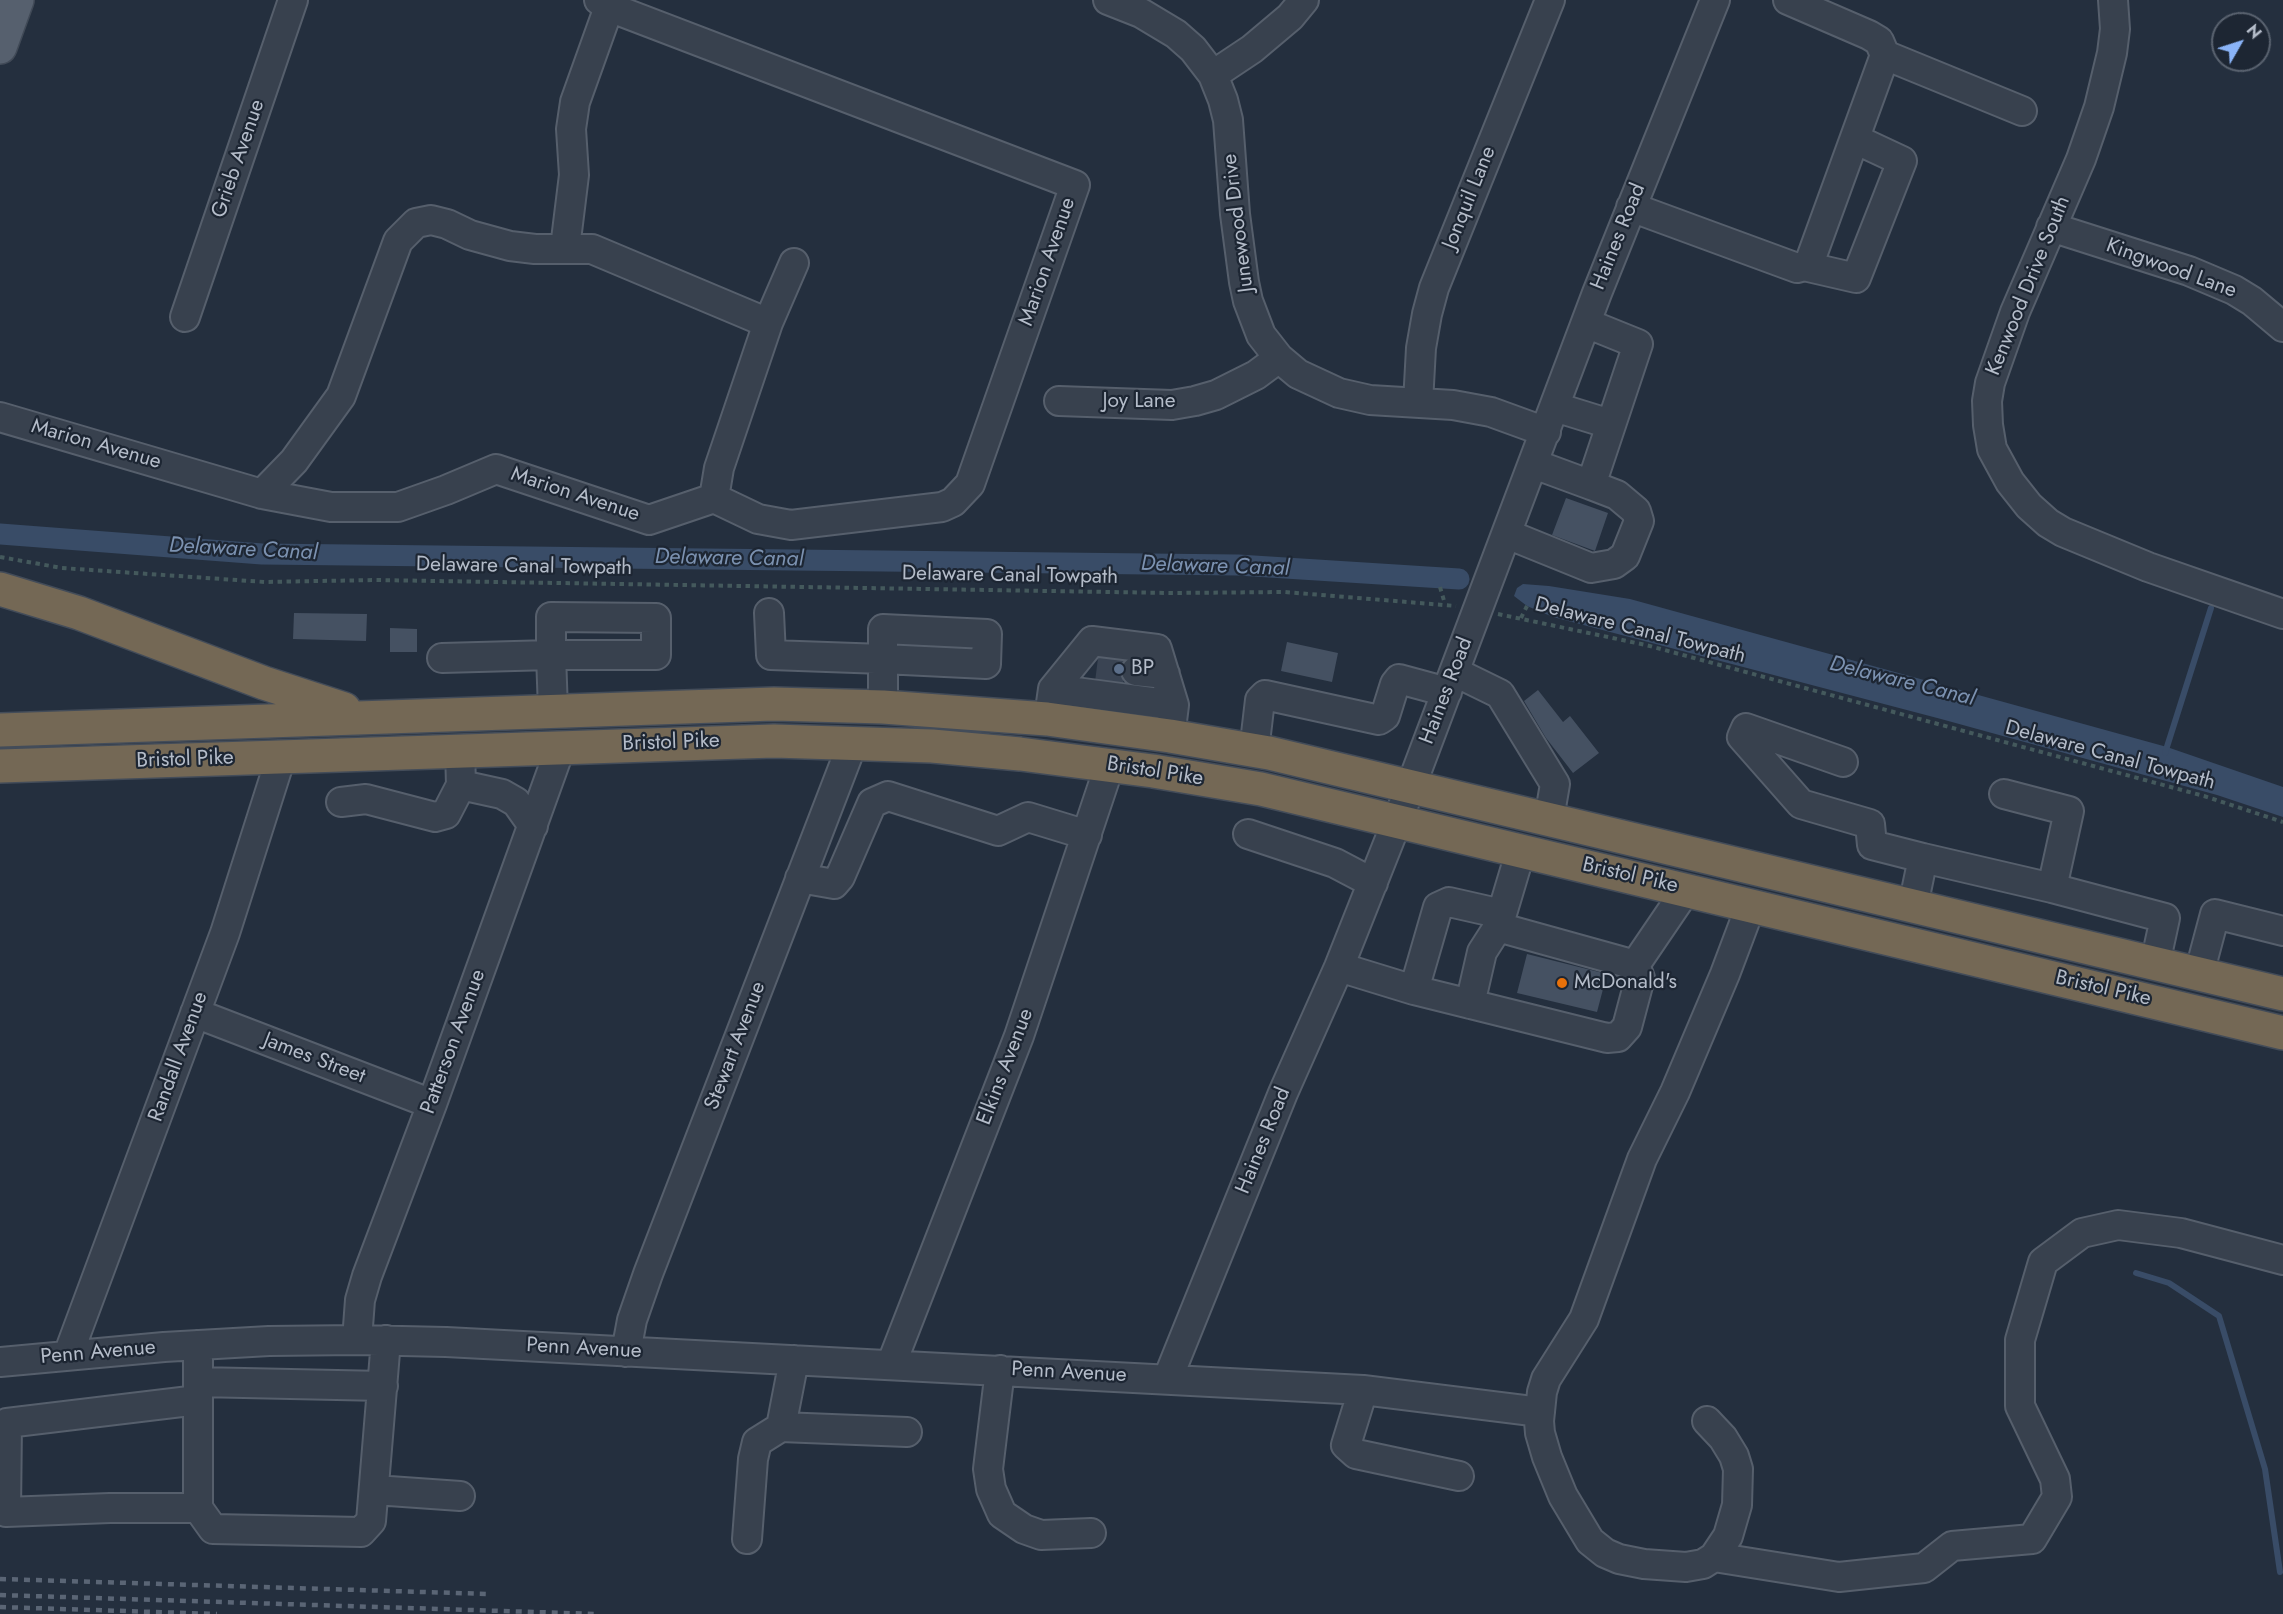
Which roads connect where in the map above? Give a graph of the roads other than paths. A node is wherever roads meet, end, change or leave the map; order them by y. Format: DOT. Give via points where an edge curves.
graph roads {
  1 [pos="17,0"];
  2 [pos="293,0"];
  3 [pos="1108,0"];
  4 [pos="1304,0"];
  5 [pos="1550,0"];
  6 [pos="1715,0"];
  7 [pos="1788,0"];
  8 [pos="2113,0"];
  9 [pos="604,4"];
  10 [pos="0,47"];
  11 [pos="1885,56"];
  12 [pos="1213,75"];
  13 [pos="2022,111"];
  14 [pos="1855,139"];
  15 [pos="1631,207"];
  16 [pos="2051,226"];
  17 [pos="565,248"];
  18 [pos="794,263"];
  19 [pos="1804,266"];
  20 [pos="185,317"];
  21 [pos="768,323"];
  22 [pos="1586,323"];
  23 [pos="2283,326"];
  24 [pos="1279,358"];
  25 [pos="1059,401"];
  26 [pos="1418,403"];
  27 [pos="0,417"];
  28 [pos="1550,419"];
  29 [pos="1610,424"];
  30 [pos="1534,465"];
  31 [pos="1591,485"];
  32 [pos="262,494"];
  33 [pos="714,498"];
  34 [pos="1507,534"];
  35 [pos="0,589"];
  36 [pos="769,613"];
  37 [pos="2283,614"];
  38 [pos="442,658"];
  39 [pos="1136,670"];
  40 [pos="1165,674"];
  41 [pos="1451,682"];
  42 [pos="1050,704"];
  43 [pos="883,707"];
  44 [pos="553,710"];
  45 [pos="371,716"];
  46 [pos="1172,720"];
  47 [pos="0,730"];
  48 [pos="853,742"];
  49 [pos="561,746"];
  50 [pos="460,750"];
  51 [pos="1254,751"];
  52 [pos="281,756"];
  53 [pos="1843,762"];
  54 [pos="1110,764"];
  55 [pos="0,766"];
  56 [pos="461,785"];
  57 [pos="1412,786"];
  58 [pos="2004,794"];
  59 [pos="341,802"];
  60 [pos="1549,819"];
  61 [pos="1398,821"];
  62 [pos="533,826"];
  63 [pos="1248,834"];
  64 [pos="1087,835"];
  65 [pos="1521,850"];
  66 [pos="1923,858"];
  67 [pos="800,878"];
  68 [pos="1373,883"];
  69 [pos="2052,888"];
  70 [pos="1686,890"];
  71 [pos="1751,905"];
  72 [pos="1913,906"];
  73 [pos="1500,920"];
  74 [pos="2283,931"];
  75 [pos="2156,964"];
  76 [pos="1635,965"];
  77 [pos="1339,967"];
  78 [pos="2199,974"];
  79 [pos="1414,990"];
  80 [pos="2283,994"];
  81 [pos="1470,1004"];
  82 [pos="195,1013"];
  83 [pos="2283,1033"];
  84 [pos="432,1104"];
  85 [pos="2283,1260"];
  86 [pos="357,1340"];
  87 [pos="386,1340"];
  88 [pos="198,1345"];
  89 [pos="626,1352"];
  90 [pos="68,1355"];
  91 [pos="794,1360"];
  92 [pos="0,1362"];
  93 [pos="891,1365"];
  94 [pos="1000,1370"];
  95 [pos="1168,1378"];
  96 [pos="383,1386"];
  97 [pos="1363,1390"];
  98 [pos="198,1391"];
  99 [pos="1540,1412"];
  100 [pos="1707,1420"];
  101 [pos="781,1427"];
  102 [pos="907,1432"];
  103 [pos="1459,1476"];
  104 [pos="375,1490"];
  105 [pos="460,1496"];
  106 [pos="198,1508"];
  107 [pos="1091,1533"];
  108 [pos="747,1539"];
  109 [pos="1714,1557"];
  1 -- 10 [label="main road"];
  2 -- 20 [label="street, Grieb Avenue"];
  3 -- 12 [label="street, Junewood Drive" via="1141,13 1176,34"];
  4 -- 12 [label="street" via="1252,49"];
  5 -- 26 [label="street, Jonquil Lane" via="1434,288 1421,348"];
  6 -- 15 [label="street, Haines Road"];
  7 -- 11 [label="street" via="1869,35 1879,41"];
  8 -- 16 [label="street, Kenwood Drive South" via="2112,53 2099,107"];
  9 -- 17 [label="street, Marion Avenue" via="575,102 571,129 574,174"];
  9 -- 33 [label="street, Marion Avenue" via="1075,185 970,484 953,502 942,507 791,525 758,519"];
  11 -- 13 [label="street"];
  11 -- 14 [label="street"];
  12 -- 24 [label="street, Junewood Drive" via="1227,120 1248,302 1261,335"];
  14 -- 19 [label="street" via="1810,261"];
  14 -- 19 [label="street" via="1902,161 1856,278"];
  15 -- 19 [label="street" via="1797,268"];
  15 -- 22 [label="street, Haines Road"];
  16 -- 23 [label="street, Kingwood Lane" via="2189,271 2234,290"];
  16 -- 37 [label="street, Kenwood Drive South" via="1990,383 1988,426 1995,458 2029,506 2063,532 2148,567"];
  17 -- 21 [label="street" via="608,254"];
  17 -- 32 [label="street" via="510,246 431,220 416,223 398,241 341,396 294,461"];
  18 -- 21 [label="street"];
  21 -- 33 [label="street" via="719,468"];
  22 -- 28 [label="street, Haines Road"];
  22 -- 29 [label="street" via="1638,344"];
  24 -- 25 [label="street, Joy Lane" via="1256,375 1195,401 1172,405"];
  24 -- 26 [label="street, Junewood Drive" via="1298,374 1339,393 1370,400"];
  26 -- 28 [label="street, Junewood Drive"];
  27 -- 32 [label="street, Marion Avenue"];
  28 -- 29 [label="street, Junewood Drive"];
  28 -- 30 [label="street, Haines Road"];
  29 -- 31 [label="street"];
  30 -- 31 [label="street"];
  30 -- 34 [label="street, Haines Road"];
  31 -- 34 [label="street" via="1627,502 1639,521 1625,556 1614,564 1591,568"];
  32 -- 33 [label="street, Marion Avenue" via="331,507 398,507 496,469 649,520"];
  34 -- 41 [label="street, Haines Road"];
  35 -- 45 [label="highway" via="79,613 326,704"];
  36 -- 43 [label="street" via="771,655 884,659"];
  38 -- 44 [label="street" via="551,655"];
  39 -- 40 [label="street"];
  40 -- 42 [label="street" via="1158,649 1092,640 1086,665"];
  40 -- 46 [label="street"];
  41 -- 51 [label="street" via="1399,679 1385,716 1379,720 1265,695 1260,700"];
  41 -- 57 [label="street, Haines Road"];
  41 -- 60 [label="street" via="1500,694 1555,784"];
  42 -- 43 [label="highway, Bristol Pike"];
  42 -- 46 [label="highway, Bristol Pike"];
  43 -- 44 [label="highway, Bristol Pike" via="774,704"];
  44 -- 45 [label="highway, Bristol Pike"];
  45 -- 47 [label="highway, Bristol Pike"];
  46 -- 51 [label="highway, Bristol Pike"];
  48 -- 49 [label="highway, Bristol Pike"];
  48 -- 54 [label="highway, Bristol Pike"];
  48 -- 67 [label="street, Stewart Avenue"];
  49 -- 50 [label="highway, Bristol Pike"];
  49 -- 62 [label="street, Patterson Avenue"];
  50 -- 52 [label="highway, Bristol Pike"];
  50 -- 56 [label="street"];
  51 -- 57 [label="highway, Bristol Pike"];
  52 -- 55 [label="highway, Bristol Pike"];
  52 -- 82 [label="street, Randall Avenue" via="234,908"];
  53 -- 66 [label="street" via="1746,728 1742,737 1801,804 1870,825 1872,845"];
  54 -- 61 [label="highway, Bristol Pike" via="1261,789"];
  54 -- 64 [label="street, Elkins Avenue"];
  56 -- 59 [label="street" via="446,813 435,817 366,799"];
  56 -- 62 [label="street" via="502,794 516,802"];
  57 -- 60 [label="highway, Bristol Pike"];
  57 -- 61 [label="street, Haines Road"];
  58 -- 69 [label="street" via="2069,811"];
  60 -- 72 [label="highway, Bristol Pike"];
  61 -- 65 [label="highway, Bristol Pike"];
  61 -- 68 [label="street, Haines Road"];
  62 -- 84 [label="street, Patterson Avenue"];
  63 -- 68 [label="street" via="1335,863"];
  64 -- 67 [label="street" via="1028,817 998,831 888,796 872,803 834,884"];
  64 -- 93 [label="street, Elkins Avenue" via="1019,1036"];
  65 -- 70 [label="highway, Bristol Pike"];
  65 -- 73 [label="street"];
  66 -- 69 [label="street"];
  66 -- 72 [label="street"];
  67 -- 89 [label="street, Stewart Avenue" via="648,1274"];
  68 -- 77 [label="street, Haines Road"];
  69 -- 75 [label="street" via="2165,918"];
  70 -- 71 [label="highway, Bristol Pike"];
  70 -- 76 [label="street"];
  71 -- 83 [label="highway, Bristol Pike"];
  71 -- 99 [label="street" via="1679,1081 1642,1159 1584,1319 1546,1379"];
  72 -- 75 [label="highway, Bristol Pike"];
  73 -- 76 [label="street"];
  73 -- 79 [label="street" via="1449,902 1438,907"];
  73 -- 81 [label="street" via="1482,952"];
  74 -- 78 [label="street" via="2216,914"];
  75 -- 78 [label="highway, Bristol Pike"];
  76 -- 81 [label="street" via="1640,978 1627,1027 1618,1037 1607,1038"];
  77 -- 79 [label="street"];
  77 -- 95 [label="street, Haines Road" via="1283,1093"];
  78 -- 80 [label="highway, Bristol Pike"];
  79 -- 81 [label="street"];
  82 -- 84 [label="street, James Street"];
  82 -- 90 [label="street, Randall Avenue"];
  84 -- 86 [label="street, Patterson Avenue" via="367,1276 360,1300"];
  85 -- 109 [label="street" via="2181,1233 2118,1225 2082,1233 2043,1262 2020,1340 2020,1406 2055,1479 2057,1497 2032,1539 1952,1546 1924,1568 1839,1578"];
  86 -- 87 [label="street, Penn Avenue"];
  86 -- 88 [label="street, Penn Avenue"];
  87 -- 89 [label="street, Penn Avenue"];
  87 -- 96 [label="street"];
  88 -- 90 [label="street, Penn Avenue"];
  88 -- 98 [label="street"];
  89 -- 91 [label="street, Penn Avenue"];
  90 -- 92 [label="street, Penn Avenue"];
  91 -- 93 [label="street, Penn Avenue"];
  91 -- 101 [label="street"];
  93 -- 94 [label="street, Penn Avenue"];
  94 -- 95 [label="street, Penn Avenue"];
  94 -- 107 [label="street" via="988,1469 991,1489 1002,1514 1041,1535"];
  95 -- 97 [label="street, Penn Avenue"];
  96 -- 98 [label="street"];
  96 -- 104 [label="street"];
  97 -- 99 [label="street, Penn Avenue"];
  97 -- 103 [label="street" via="1346,1445 1356,1454"];
  98 -- 106 [label="street"];
  98 -- 106 [label="street" via="7,1423 6,1512"];
  99 -- 109 [label="street" via="1540,1433 1547,1457 1563,1496 1590,1541 1619,1559 1644,1564 1686,1567"];
  100 -- 109 [label="street" via="1723,1438 1738,1469 1737,1505 1728,1536"];
  101 -- 102 [label="street"];
  101 -- 108 [label="street" via="757,1442"];
  104 -- 105 [label="street"];
  104 -- 106 [label="street" via="371,1521 361,1532 213,1529"];
}
